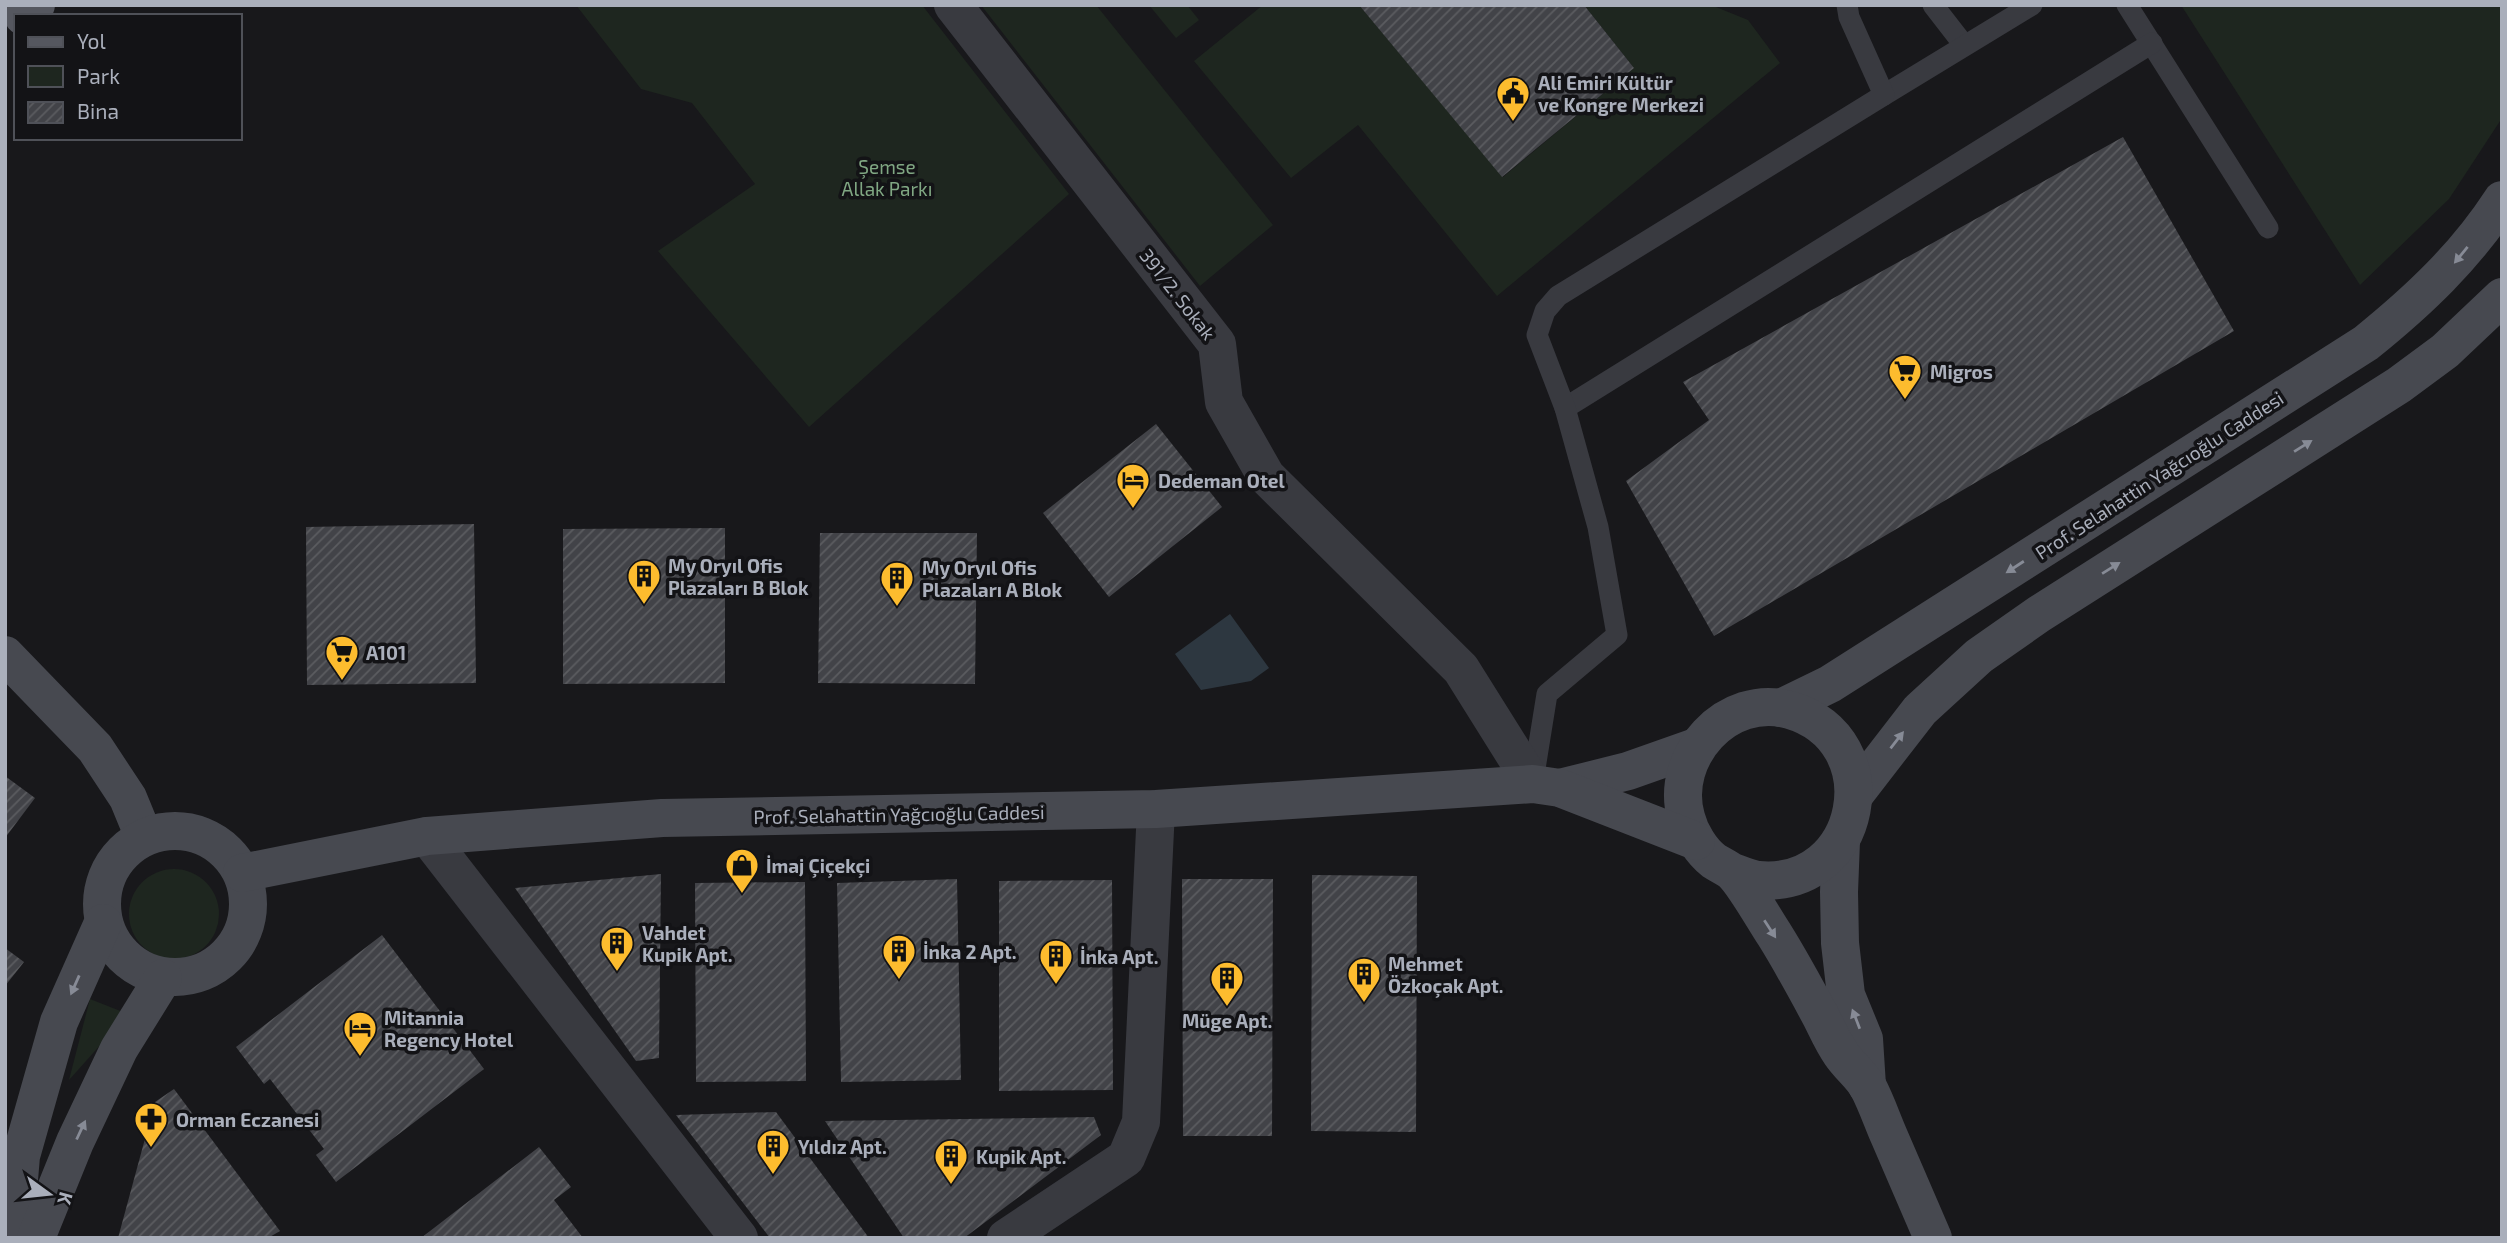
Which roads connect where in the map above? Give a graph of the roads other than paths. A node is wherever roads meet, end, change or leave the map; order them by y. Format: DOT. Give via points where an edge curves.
graph roads {
  1 [pos="953,5"];
  2 [pos="1847,5"];
  3 [pos="1933,5"];
  4 [pos="2032,5"];
  5 [pos="2127,5"];
  6 [pos="2152,43"];
  7 [pos="1964,45"];
  8 [pos="1884,95"];
  9 [pos="2502,200"];
  10 [pos="2268,228"];
  11 [pos="2502,297"];
  12 [pos="1565,408"];
  13 [pos="5,654"];
  14 [pos="1781,708"];
  15 [pos="1696,747"];
  16 [pos="1546,786"];
  17 [pos="1855,794"];
  18 [pos="1156,809"];
  19 [pos="427,836"];
  20 [pos="144,837"];
  21 [pos="1696,841"];
  22 [pos="1841,841"];
  23 [pos="1732,872"];
  24 [pos="242,873"];
  25 [pos="103,923"];
  26 [pos="163,978"];
  27 [pos="1867,1086"];
  28 [pos="14,1238"];
  29 [pos="36,1238"];
  30 [pos="739,1238"];
  31 [pos="1006,1238"];
  32 [pos="1933,1238"];
  1 -- 16 [label="street, 391/2. Sokak" via="1217,344 1224,402 1266,476 1461,668"];
  2 -- 8 [label="lane"];
  3 -- 7 [label="lane"];
  4 -- 7 [label="lane"];
  5 -- 6 [label="lane"];
  6 -- 10 [label="lane"];
  6 -- 12 [label="lane"];
  7 -- 8 [label="lane"];
  8 -- 12 [label="lane" via="1558,296 1545,311 1538,335"];
  9 -- 14 [label="street, Prof. Selahattin Yağcıoğlu Caddesi, one-way" via="2451,267 2366,343 1830,684"];
  17 -- 11 [label="street, one-way" via="1920,710 1979,656 2399,385 2445,351"];
  12 -- 16 [label="lane" via="1598,527 1617,635 1547,694"];
  13 -- 20 [label="street" via="95,748 128,798"];
  14 -- 15 [label="street" via="1756,708 1732,715"];
  14 -- 17 [label="street" via="1805,715 1841,747"];
  15 -- 16 [label="street, Prof. Selahattin Yağcıoğlu Caddesi" via="1628,771"];
  15 -- 21 [label="street" via="1682,794"];
  16 -- 18 [label="street, Prof. Selahattin Yağcıoğlu Caddesi"];
  16 -- 21 [label="street, Prof. Selahattin Yağcıoğlu Caddesi"];
  17 -- 22 [label="street"];
  18 -- 19 [label="street, Prof. Selahattin Yağcıoğlu Caddesi" via="662,818"];
  18 -- 31 [label="street" via="1141,1122 1126,1158"];
  19 -- 24 [label="street, Prof. Selahattin Yağcıoğlu Caddesi"];
  19 -- 30 [label="street"];
  20 -- 24 [label="street" via="166,831 189,832 211,840 229,854"];
  20 -- 25 [label="street" via="122,852 108,873"];
  21 -- 23 [label="street"];
  22 -- 23 [label="street" via="1804,873 1781,880 1756,880"];
  27 -- 22 [label="street, one-way" via="1864,1039 1846,995 1840,943"];
  23 -- 27 [label="street, one-way" via="1773,933 1841,1054"];
  24 -- 26 [label="street" via="248,918 226,958 186,977"];
  25 -- 26 [label="street" via="125,959"];
  25 -- 28 [label="street, one-way" via="59,1022 20,1156"];
  29 -- 26 [label="street, one-way" via="118,1049"];
  27 -- 32 [label="street"];
}
